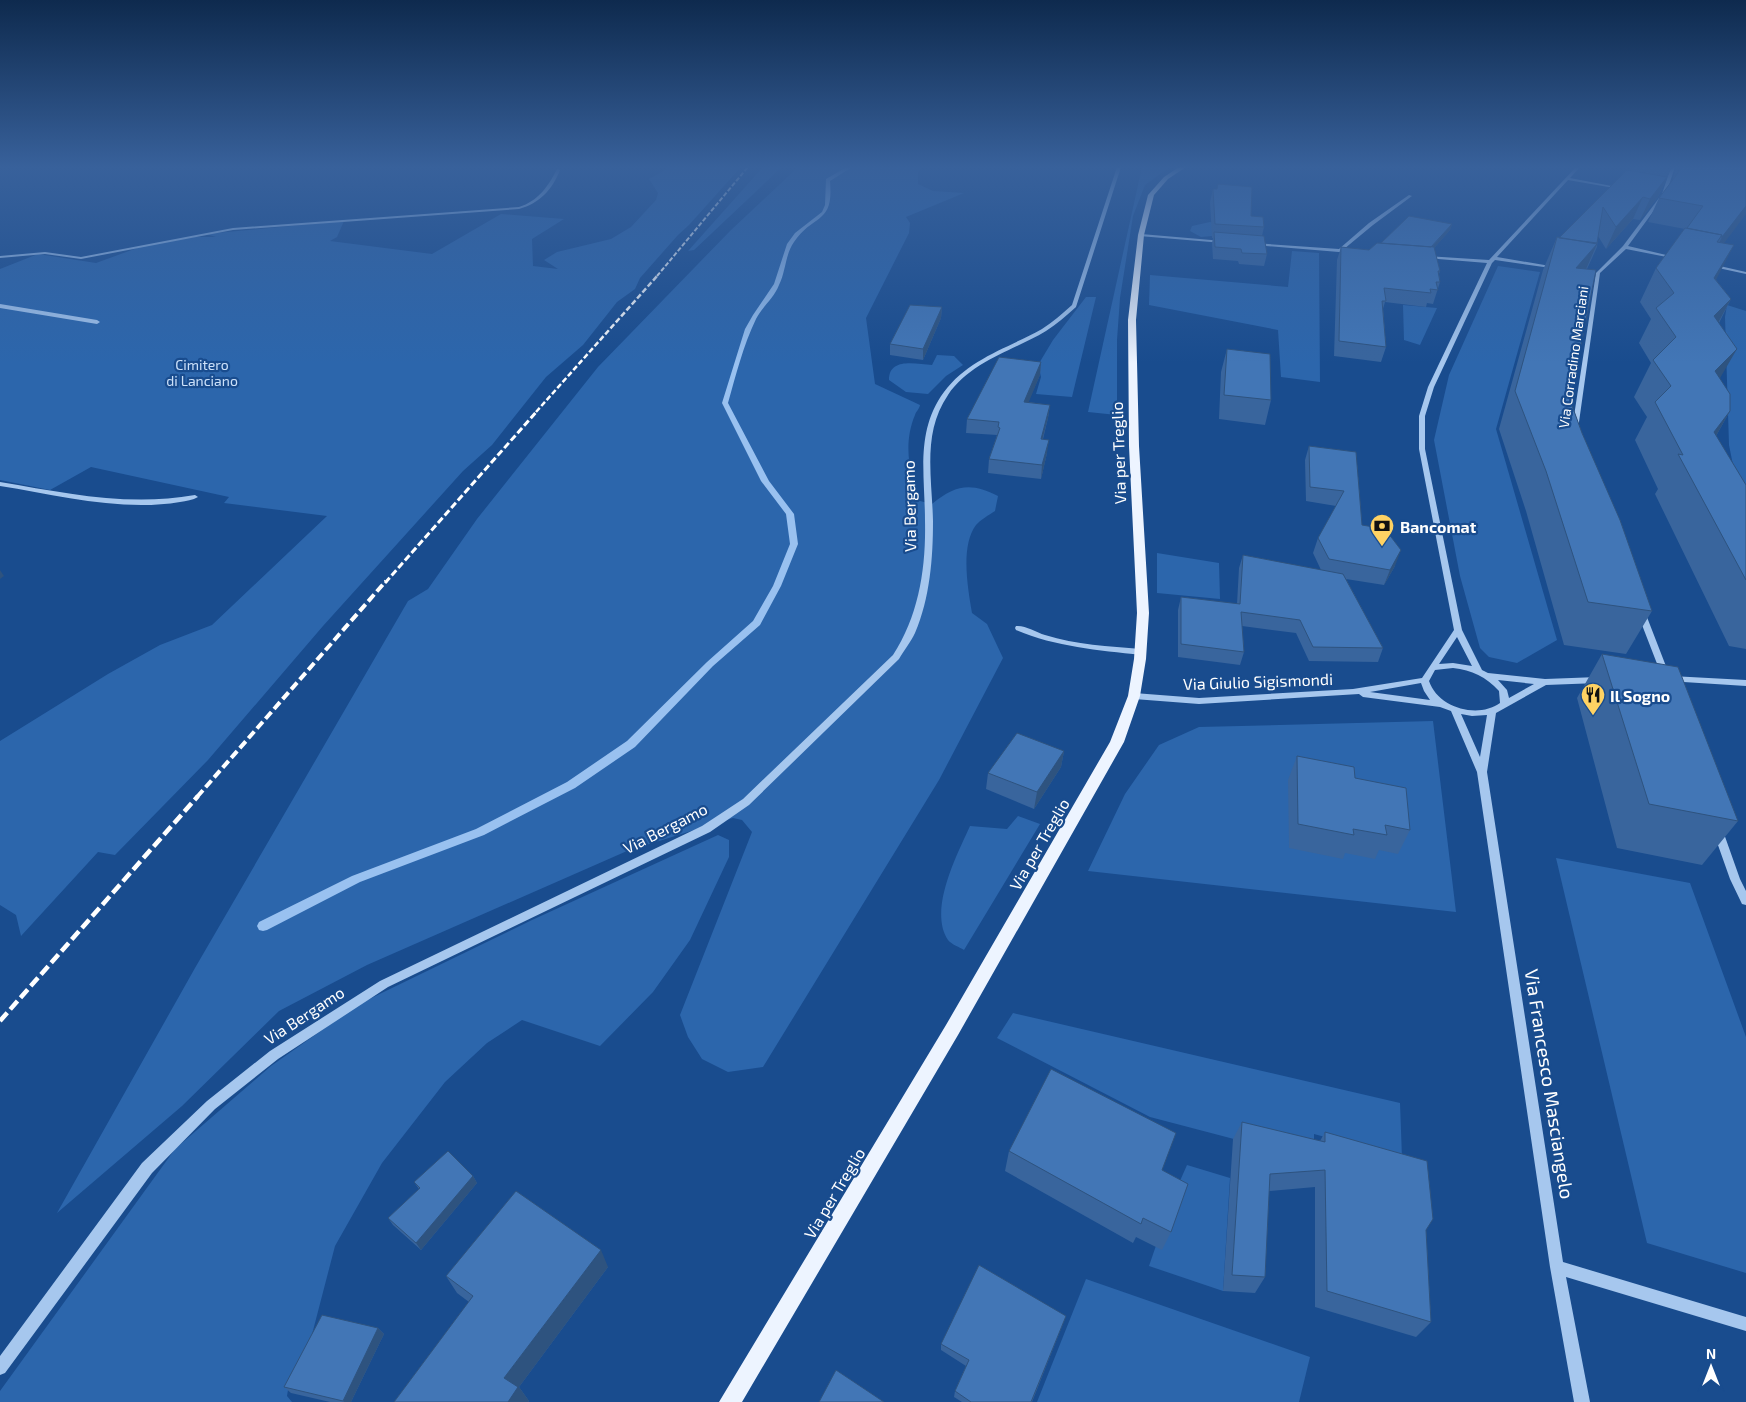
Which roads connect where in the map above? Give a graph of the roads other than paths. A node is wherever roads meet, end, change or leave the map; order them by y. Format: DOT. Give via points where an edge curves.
graph roads {
  1 [pos="216,232"];
  2 [pos="1098,232"];
  3 [pos="1361,232"];
  4 [pos="1518,232"];
  5 [pos="1636,232"];
  6 [pos="1141,235"];
  7 [pos="1230,242"];
  8 [pos="1247,243"];
  9 [pos="1626,247"];
  10 [pos="1339,250"];
  11 [pos="1356,252"];
  12 [pos="0,257"];
  13 [pos="1417,257"];
  14 [pos="1683,259"];
  15 [pos="1492,260"];
  16 [pos="1702,263"];
  17 [pos="1559,268"];
  18 [pos="1588,273"];
  19 [pos="1746,273"];
  20 [pos="1597,275"];
  21 [pos="0,306"];
  22 [pos="97,322"];
  23 [pos="1574,436"];
  24 [pos="0,484"];
  25 [pos="195,497"];
  26 [pos="1638,605"];
  27 [pos="1019,628"];
  28 [pos="1458,630"];
  29 [pos="1141,652"];
  30 [pos="1434,668"];
  31 [pos="1479,672"];
  32 [pos="1488,676"];
  33 [pos="1662,678"];
  34 [pos="1424,680"];
  35 [pos="1610,680"];
  36 [pos="1545,682"];
  37 [pos="1746,683"];
  38 [pos="1353,692"];
  39 [pos="1672,692"];
  40 [pos="1134,696"];
  41 [pos="1443,704"];
  42 [pos="1505,704"];
  43 [pos="1455,710"];
  44 [pos="1492,714"];
  45 [pos="1482,772"];
  46 [pos="1716,824"];
  47 [pos="1746,901"];
  48 [pos="1557,1267"];
  49 [pos="1746,1324"];
  50 [pos="0,1368"];
  51 [pos="730,1402"];
  52 [pos="1582,1402"];
  1 -- 12 [label="street" via="81,258 45,253"];
  2 -- 50 [label="street, Via Bergamo" via="1074,306 1061,318 971,369 947,391 930,422 925,455 929,518 927,562 910,633 896,657 746,802 706,829 384,984 274,1054 210,1105 147,1168"];
  3 -- 10 [label="street"];
  4 -- 15 [label="street"];
  5 -- 9 [label="street, Via Corradino Marciani"];
  6 -- 7 [label="street"];
  6 -- 29 [label="main road, Via per Treglio" via="1132,320 1134,446 1143,613"];
  8 -- 10 [label="street"];
  9 -- 14 [label="street"];
  9 -- 20 [label="street, Via Corradino Marciani"];
  10 -- 11 [label="street"];
  13 -- 15 [label="street"];
  15 -- 17 [label="street"];
  15 -- 28 [label="street" via="1431,387 1422,416 1422,448"];
  16 -- 19 [label="street"];
  18 -- 20 [label="street"];
  20 -- 23 [label="street, Via Corradino Marciani"];
  21 -- 22 [label="street"];
  24 -- 25 [label="street" via="47,494 143,502 163,503"];
  26 -- 33 [label="street"];
  27 -- 29 [label="street" via="1049,640"];
  28 -- 30 [label="street"];
  28 -- 31 [label="street"];
  29 -- 40 [label="main road, Via per Treglio"];
  30 -- 31 [label="street" via="1455,665"];
  30 -- 34 [label="street"];
  31 -- 32 [label="street"];
  32 -- 36 [label="street"];
  32 -- 42 [label="street" via="1503,690"];
  33 -- 37 [label="street"];
  33 -- 39 [label="street"];
  34 -- 38 [label="street, Via Giulio Sigismondi"];
  34 -- 41 [label="street" via="1426,688"];
  35 -- 36 [label="street"];
  36 -- 42 [label="street"];
  38 -- 40 [label="street, Via Giulio Sigismondi" via="1198,701"];
  38 -- 41 [label="street, Via Giulio Sigismondi"];
  40 -- 51 [label="main road, Via per Treglio" via="1117,742 1098,778"];
  41 -- 43 [label="street"];
  42 -- 44 [label="street"];
  43 -- 44 [label="street"];
  43 -- 45 [label="street, Via Francesco Masciangelo"];
  44 -- 45 [label="street, Via Francesco Masciangelo"];
  45 -- 48 [label="street, Via Francesco Masciangelo"];
  46 -- 47 [label="street"];
  48 -- 49 [label="street"];
  48 -- 52 [label="street, Via Francesco Masciangelo"];
}
